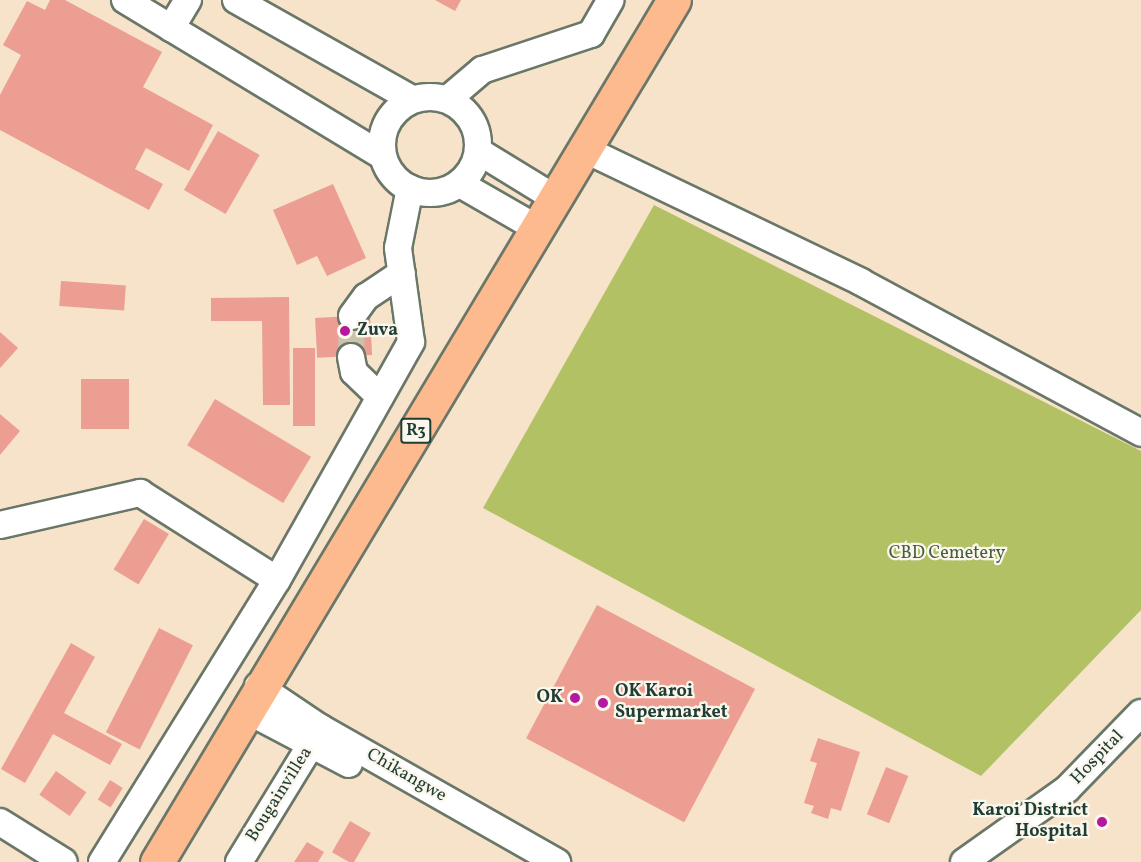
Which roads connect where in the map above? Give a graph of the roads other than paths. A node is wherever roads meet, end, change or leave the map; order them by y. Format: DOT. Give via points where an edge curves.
graph roads {
  1 [pos="125,0"];
  2 [pos="188,0"];
  3 [pos="236,0"];
  4 [pos="611,0"];
  5 [pos="674,0"];
  6 [pos="171,27"];
  7 [pos="412,99"];
  8 [pos="448,99"];
  9 [pos="586,150"];
  10 [pos="478,151"];
  11 [pos="383,156"];
  12 [pos="460,184"];
  13 [pos="410,188"];
  14 [pos="558,200"];
  15 [pos="540,230"];
  16 [pos="402,273"];
  17 [pos="352,316"];
  18 [pos="351,357"];
  19 [pos="380,397"];
  20 [pos="1141,433"];
  21 [pos="0,525"];
  22 [pos="277,580"];
  23 [pos="252,698"];
  24 [pos="1141,713"];
  25 [pos="317,736"];
  26 [pos="0,822"];
  27 [pos="64,862"];
  28 [pos="102,862"];
  29 [pos="157,862"];
  30 [pos="239,862"];
  31 [pos="528,862"];
  32 [pos="557,862"];
  33 [pos="964,862"];
  1 -- 6 [label="street"];
  2 -- 6 [label="street"];
  3 -- 7 [label="street"];
  4 -- 8 [label="street" via="591,34 482,70"];
  5 -- 9 [label="highway, R3"];
  6 -- 11 [label="street"];
  7 -- 8 [label="street"];
  7 -- 11 [label="street" via="393,113 383,133"];
  8 -- 10 [label="street" via="472,120"];
  9 -- 14 [label="highway, R3"];
  9 -- 20 [label="street" via="861,282"];
  10 -- 12 [label="street"];
  10 -- 14 [label="street"];
  11 -- 13 [label="street" via="393,177"];
  12 -- 13 [label="street" via="441,192"];
  12 -- 15 [label="street"];
  13 -- 16 [label="street" via="401,213"];
  14 -- 15 [label="highway, R3"];
  15 -- 23 [label="highway, R3"];
  16 -- 17 [label="street" via="366,297"];
  16 -- 19 [label="street" via="411,342"];
  18 -- 19 [label="street" via="354,372"];
  19 -- 22 [label="street"];
  21 -- 22 [label="street" via="140,493"];
  22 -- 28 [label="street"];
  23 -- 25 [label="street, Chikangwe"];
  23 -- 29 [label="highway, R3"];
  24 -- 33 [label="street, Hospital" via="1067,789"];
  25 -- 30 [label="street, Bougainvillea"];
  25 -- 31 [label="street, Chikangwe"];
  25 -- 32 [label="street, Chikangwe"];
  26 -- 27 [label="street"];
}
